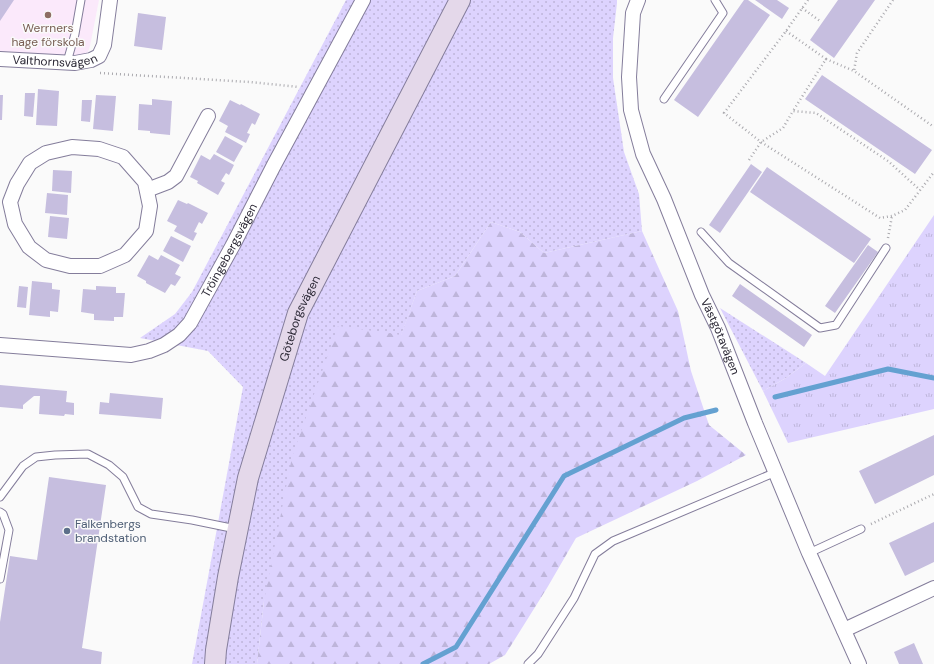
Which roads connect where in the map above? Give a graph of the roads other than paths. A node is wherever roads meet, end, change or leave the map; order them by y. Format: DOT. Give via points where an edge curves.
graph roads {
  1 [pos="81,0"];
  2 [pos="110,0"];
  3 [pos="363,0"];
  4 [pos="460,0"];
  5 [pos="638,0"];
  6 [pos="715,0"];
  7 [pos="0,59"];
  8 [pos="67,62"];
  9 [pos="664,99"];
  10 [pos="208,116"];
  11 [pos="147,190"];
  12 [pos="5,202"];
  13 [pos="701,232"];
  14 [pos="886,248"];
  15 [pos="0,345"];
  16 [pos="776,472"];
  17 [pos="0,497"];
  18 [pos="0,512"];
  19 [pos="237,529"];
  20 [pos="861,529"];
  21 [pos="809,553"];
  22 [pos="0,579"];
  23 [pos="934,588"];
  24 [pos="844,630"];
  25 [pos="215,664"];
  26 [pos="528,664"];
  27 [pos="859,664"];
  1 -- 8 [label="lane"];
  2 -- 8 [label="street, Valthornsvägen" via="104,45 99,56 92,60"];
  3 -- 15 [label="street, Tröingebergsvägen" via="233,245 190,323 179,335 164,345 132,355"];
  4 -- 19 [label="main road, Göteborgsvägen" via="298,314 248,478"];
  5 -- 16 [label="street, Västgötavägen" via="633,13 629,77 631,110 643,154 718,328"];
  6 -- 9 [label="lane" via="723,13"];
  7 -- 8 [label="street, Valthornsvägen"];
  10 -- 11 [label="street" via="176,176"];
  11 -- 12 [label="street" via="145,182 123,158 99,149 72,147 46,153 30,163"];
  11 -- 12 [label="street" via="150,206 146,230 125,255 100,266 70,266 46,260 29,247"];
  13 -- 14 [label="lane" via="729,263 820,328 836,325"];
  16 -- 21 [label="street, Västgötavägen"];
  16 -- 26 [label="lane" via="613,541 595,554 574,598 538,654"];
  17 -- 19 [label="lane" via="23,466 36,457 88,454 109,465 123,477 138,507 151,514"];
  18 -- 22 [label="lane" via="9,530"];
  19 -- 25 [label="main road, Göteborgsvägen"];
  20 -- 21 [label="lane"];
  21 -- 24 [label="street, Västgötavägen"];
  23 -- 24 [label="street"];
  24 -- 27 [label="street, Västgötavägen"];
}
